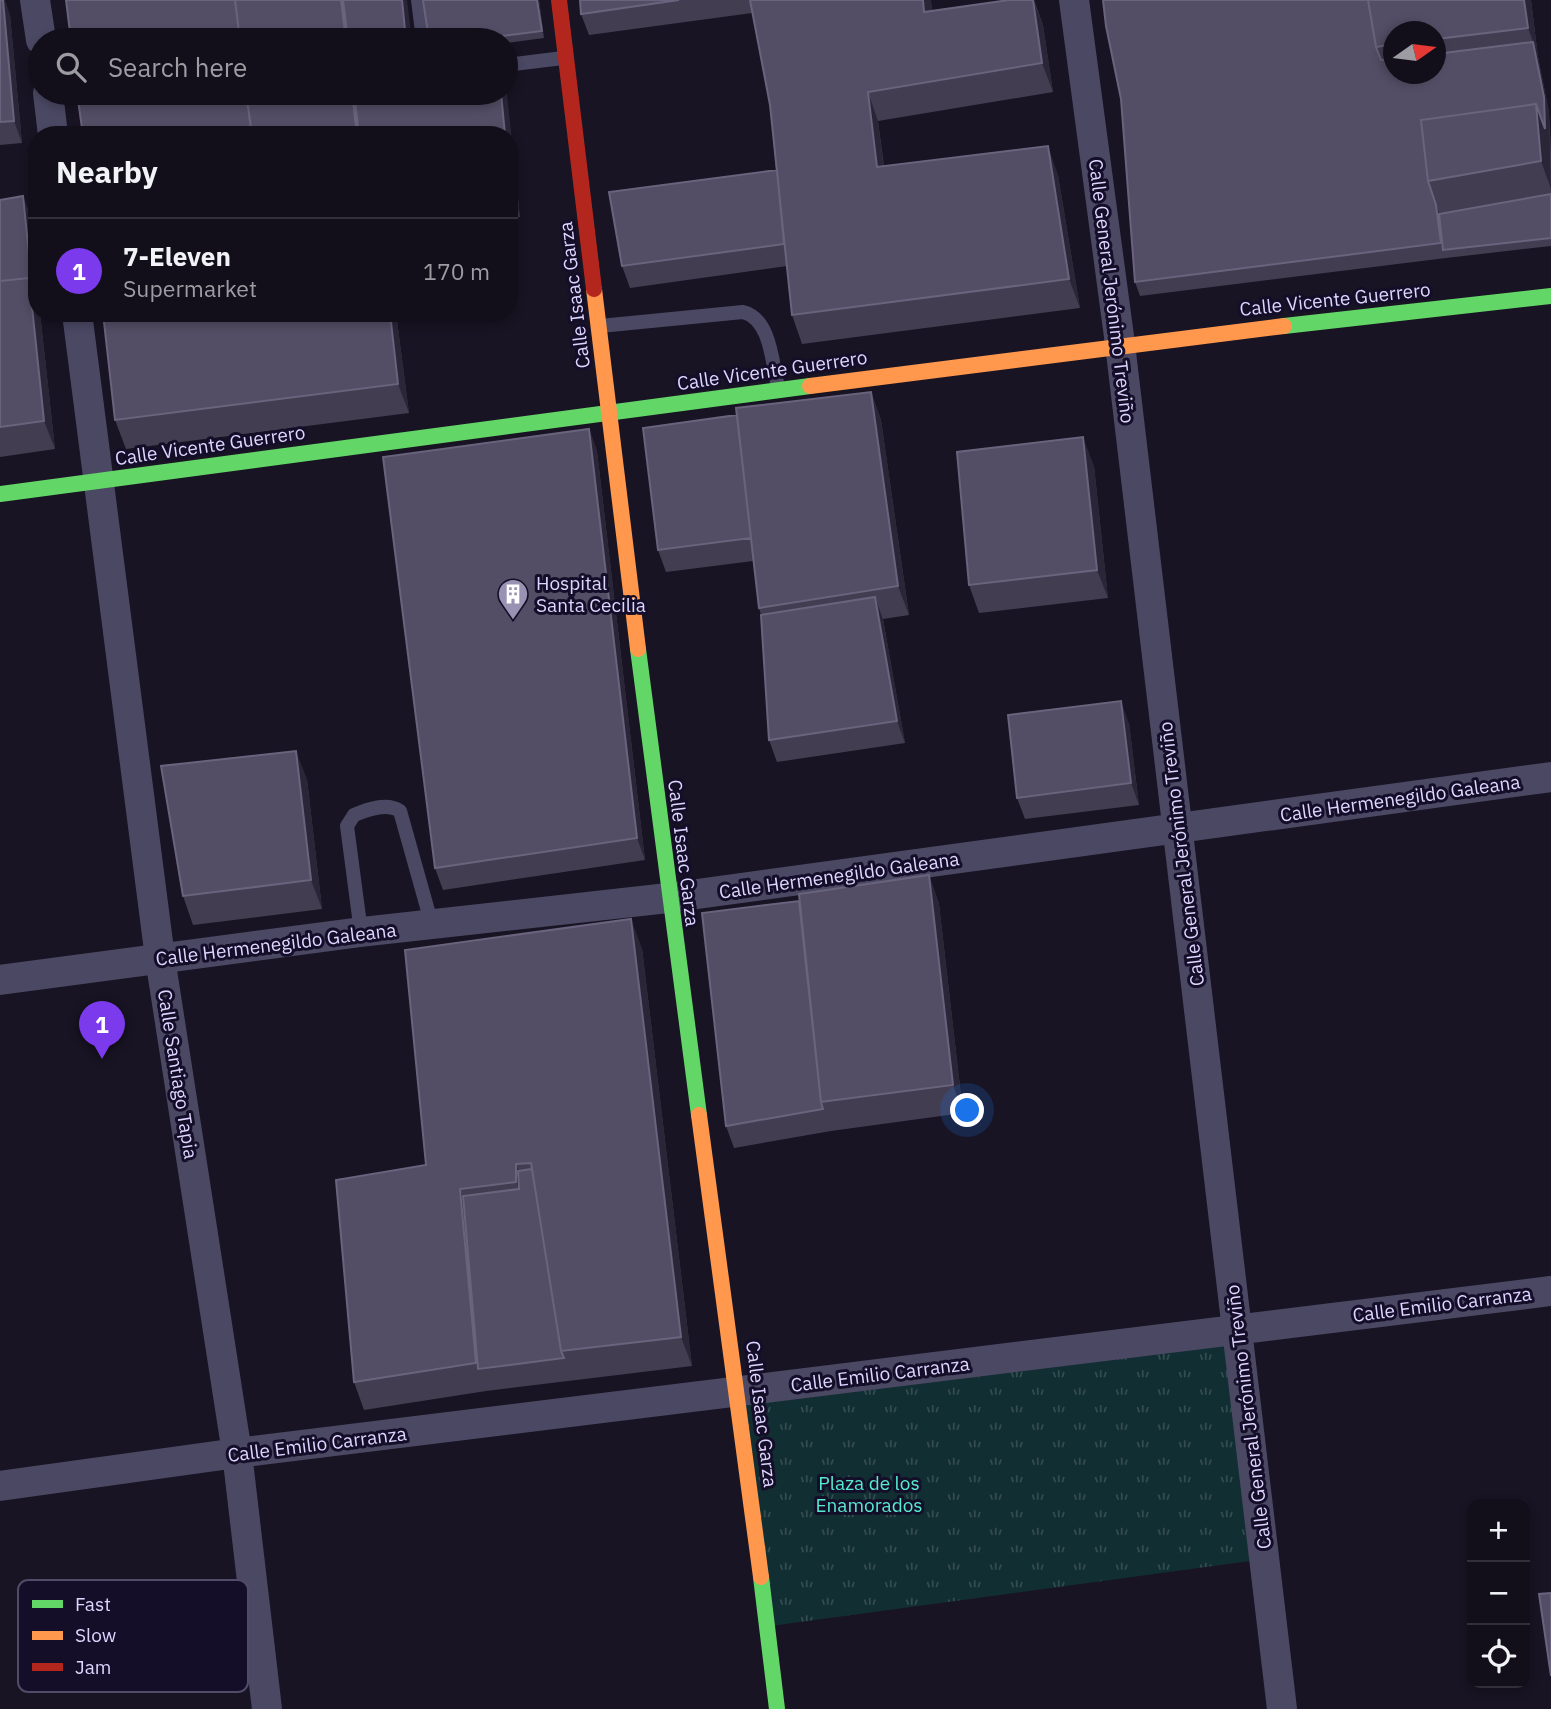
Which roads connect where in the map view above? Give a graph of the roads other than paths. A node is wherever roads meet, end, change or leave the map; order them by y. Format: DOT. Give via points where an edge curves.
graph roads {
  1 [pos="36,0"];
  2 [pos="418,0"];
  3 [pos="559,0"];
  4 [pos="1074,0"];
  5 [pos="40,28"];
  6 [pos="422,28"];
  7 [pos="566,58"];
  8 [pos="518,64"];
  9 [pos="49,105"];
  10 [pos="52,126"];
  11 [pos="1551,296"];
  12 [pos="78,322"];
  13 [pos="599,326"];
  14 [pos="1120,344"];
  15 [pos="779,390"];
  16 [pos="610,413"];
  17 [pos="100,481"];
  18 [pos="0,494"];
  19 [pos="1551,777"];
  20 [pos="1178,829"];
  21 [pos="667,898"];
  22 [pos="432,925"];
  23 [pos="361,932"];
  24 [pos="160,958"];
  25 [pos="0,980"];
  26 [pos="1551,1291"];
  27 [pos="1238,1329"];
  28 [pos="738,1391"];
  29 [pos="237,1453"];
  30 [pos="0,1486"];
  31 [pos="267,1709"];
  32 [pos="778,1709"];
  33 [pos="1282,1709"];
  1 -- 5 [label="street"];
  2 -- 6 [label="lane"];
  3 -- 7 [label="street, Calle Isaac Garza"];
  4 -- 14 [label="street, Calle General Jerónimo Treviño"];
  7 -- 8 [label="lane"];
  7 -- 13 [label="street, Calle Isaac Garza"];
  9 -- 10 [label="street"];
  11 -- 14 [label="street, Calle Vicente Guerrero"];
  12 -- 17 [label="street, Calle Santiago Tapia"];
  13 -- 15 [label="lane" via="752,314 764,329"];
  13 -- 16 [label="street, Calle Isaac Garza"];
  14 -- 15 [label="street, Calle Vicente Guerrero"];
  14 -- 20 [label="street, Calle General Jerónimo Treviño"];
  15 -- 16 [label="street, Calle Vicente Guerrero"];
  16 -- 17 [label="street, Calle Vicente Guerrero"];
  16 -- 21 [label="street, Calle Isaac Garza"];
  17 -- 18 [label="street, Calle Vicente Guerrero"];
  17 -- 24 [label="street, Calle Santiago Tapia"];
  19 -- 20 [label="street, Calle Hermenegildo Galeana"];
  20 -- 21 [label="street, Calle Hermenegildo Galeana"];
  20 -- 27 [label="street, Calle General Jerónimo Treviño"];
  21 -- 22 [label="street, Calle Hermenegildo Galeana"];
  21 -- 28 [label="street, Calle Isaac Garza"];
  22 -- 23 [label="street, Calle Hermenegildo Galeana"];
  22 -- 23 [label="lane" via="400,811 382,807 354,815 347,826"];
  23 -- 24 [label="street, Calle Hermenegildo Galeana"];
  24 -- 25 [label="street, Calle Hermenegildo Galeana"];
  24 -- 29 [label="street, Calle Santiago Tapia"];
  26 -- 27 [label="street, Calle Emilio Carranza"];
  27 -- 28 [label="street, Calle Emilio Carranza"];
  27 -- 33 [label="street, Calle General Jerónimo Treviño"];
  28 -- 29 [label="street, Calle Emilio Carranza"];
  28 -- 32 [label="street, Calle Isaac Garza"];
  29 -- 30 [label="street, Calle Emilio Carranza"];
  29 -- 31 [label="street, Calle Santiago Tapia"];
}
